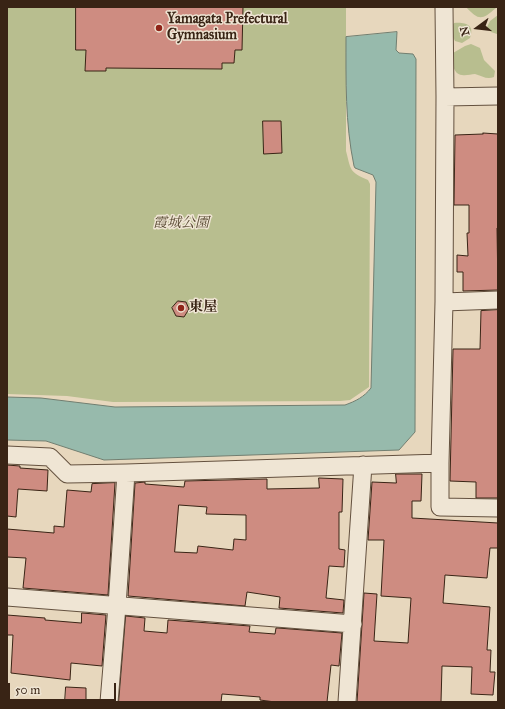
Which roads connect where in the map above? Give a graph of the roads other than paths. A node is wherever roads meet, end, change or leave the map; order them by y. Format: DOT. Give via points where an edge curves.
graph roads {
  1 [pos="444,7"];
  2 [pos="445,96"];
  3 [pos="498,96"];
  4 [pos="498,300"];
  5 [pos="444,302"];
  6 [pos="7,455"];
  7 [pos="440,463"];
  8 [pos="363,465"];
  9 [pos="126,473"];
  10 [pos="498,508"];
  11 [pos="7,597"];
  12 [pos="117,606"];
  13 [pos="353,624"];
  14 [pos="109,702"];
  15 [pos="347,702"];
  1 -- 2 [label="street"];
  2 -- 3 [label="street"];
  2 -- 5 [label="street"];
  4 -- 5 [label="street"];
  5 -- 7 [label="street"];
  6 -- 9 [label="street" via="50,456 67,474"];
  7 -- 8 [label="street"];
  7 -- 10 [label="street" via="440,507"];
  8 -- 9 [label="street"];
  8 -- 13 [label="street"];
  9 -- 12 [label="street"];
  11 -- 12 [label="street"];
  12 -- 13 [label="street"];
  12 -- 14 [label="street"];
  13 -- 15 [label="street"];
}
